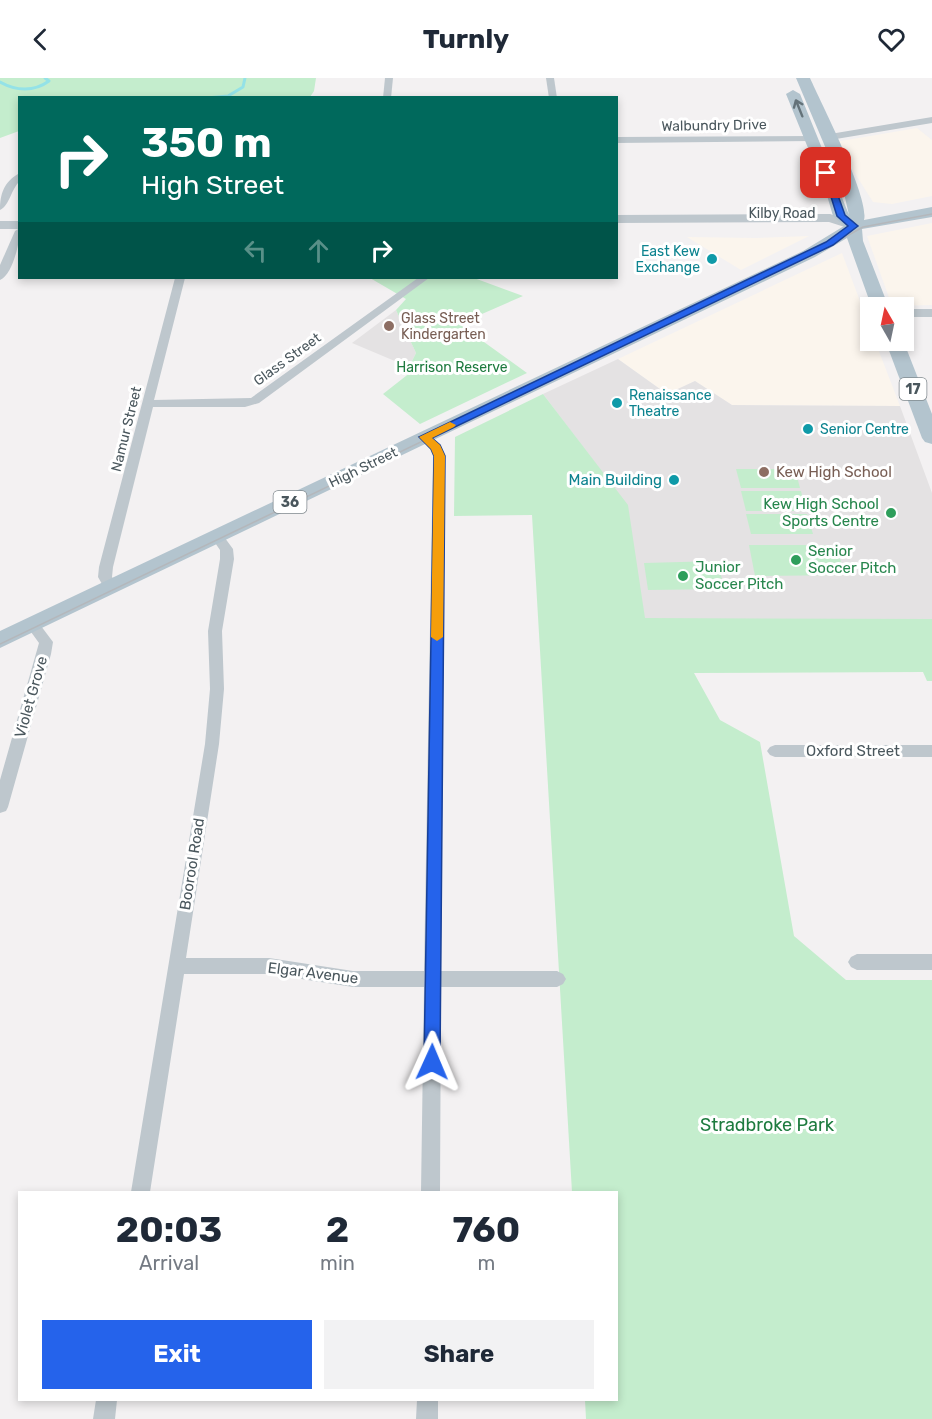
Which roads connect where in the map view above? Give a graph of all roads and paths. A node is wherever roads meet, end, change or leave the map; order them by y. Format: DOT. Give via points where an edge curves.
graph roads {
  1 [pos="389,78"];
  2 [pos="550,78"];
  3 [pos="787,78"];
  4 [pos="803,78"];
  5 [pos="387,96"];
  6 [pos="553,96"];
  7 [pos="932,120"];
  8 [pos="830,137"];
  9 [pos="811,138"];
  10 [pos="618,140"];
  11 [pos="18,178"];
  12 [pos="839,206"];
  13 [pos="0,207"];
  14 [pos="932,212"];
  15 [pos="618,219"];
  16 [pos="785,221"];
  17 [pos="0,225"];
  18 [pos="854,226"];
  19 [pos="618,228"];
  20 [pos="18,231"];
  21 [pos="18,231"];
  22 [pos="18,233"];
  23 [pos="0,234"];
  24 [pos="0,277"];
  25 [pos="180,279"];
  26 [pos="423,279"];
  27 [pos="877,297"];
  28 [pos="914,313"];
  29 [pos="932,313"];
  30 [pos="898,351"];
  31 [pos="147,404"];
  32 [pos="424,437"];
  33 [pos="932,438"];
  34 [pos="217,537"];
  35 [pos="111,588"];
  36 [pos="33,625"];
  37 [pos="0,640"];
  38 [pos="775,751"];
  39 [pos="932,751"];
  40 [pos="0,807"];
  41 [pos="857,962"];
  42 [pos="932,962"];
  43 [pos="176,966"];
  44 [pos="433,979"];
  45 [pos="557,979"];
  46 [pos="140,1191"];
  47 [pos="430,1191"];
  48 [pos="108,1401"];
  49 [pos="428,1401"];
  50 [pos="104,1419"];
  51 [pos="427,1419"];
  1 -- 5 [label="street"];
  2 -- 6 [label="street"];
  9 -- 3 [label="main road, one-way"];
  4 -- 8 [label="main road"];
  7 -- 8 [label="street"];
  8 -- 18 [label="main road" via="858,208"];
  9 -- 10 [label="street, Walbundry Drive"];
  9 -- 12 [label="main road"];
  11 -- 13 [label="street" via="9,186"];
  12 -- 16 [label="street"];
  12 -- 18 [label="main road" via="842,217"];
  14 -- 18 [label="main road, 36"];
  15 -- 16 [label="street, Kilby Road"];
  16 -- 18 [label="street, Kilby Road"];
  16 -- 19 [label="street, Kilby Road"];
  17 -- 20 [label="street"];
  18 -- 27 [label="main road" via="855,242"];
  18 -- 32 [label="main road, High Street / 36" via="830,243"];
  21 -- 23 [label="street"];
  22 -- 24 [label="street"];
  25 -- 31 [label="street, Namur Street"];
  26 -- 31 [label="street, Glass Street" via="255,401"];
  28 -- 29 [label="street"];
  30 -- 33 [label="main road, 17"];
  31 -- 35 [label="street, Namur Street" via="106,567 105,578"];
  32 -- 34 [label="main road, High Street / 36"];
  32 -- 44 [label="street" via="439,456"];
  34 -- 35 [label="main road, High Street / 36"];
  34 -- 43 [label="street, Boorool Road" via="226,549 227,559 215,632 216,714"];
  35 -- 36 [label="main road, High Street / 36"];
  36 -- 37 [label="main road, High Street / 36"];
  36 -- 40 [label="street, Violet Grove" via="46,642 44,654"];
  38 -- 39 [label="street, Oxford Street"];
  41 -- 42 [label="street"];
  43 -- 44 [label="street, Elgar Avenue" via="269,966 353,979"];
  43 -- 46 [label="street, Boorool Road"];
  44 -- 45 [label="street, Elgar Avenue"];
  44 -- 47 [label="street"];
  48 -- 50 [label="street"];
  49 -- 51 [label="street"];
}
